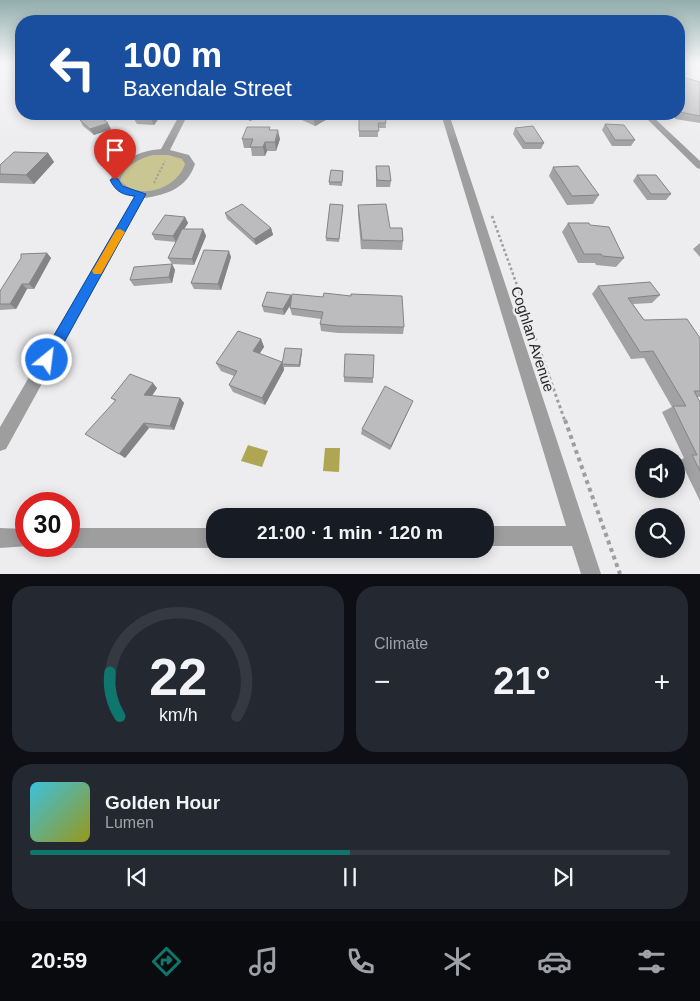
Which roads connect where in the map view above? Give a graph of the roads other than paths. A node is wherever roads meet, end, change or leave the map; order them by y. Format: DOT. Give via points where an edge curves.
graph roads {
  1 [pos="181,120"];
  2 [pos="447,120"];
  3 [pos="652,120"];
  4 [pos="167,152"];
  5 [pos="700,166"];
  6 [pos="145,194"];
  7 [pos="0,443"];
  8 [pos="494,536"];
  9 [pos="579,536"];
  10 [pos="0,538"];
  11 [pos="15,538"];
  12 [pos="80,538"];
  13 [pos="206,538"];
  14 [pos="591,574"];
  1 -- 4 [label="street"];
  2 -- 9 [label="street, Coghlan Avenue"];
  3 -- 5 [label="street"];
  4 -- 6 [label="street" via="186,157 190,172 172,187"];
  4 -- 6 [label="street" via="137,158 117,172 118,188 128,193"];
  6 -- 7 [label="street"];
  8 -- 9 [label="street"];
  9 -- 14 [label="street, Coghlan Avenue"];
  10 -- 11 [label="street"];
  12 -- 13 [label="street"];
}
